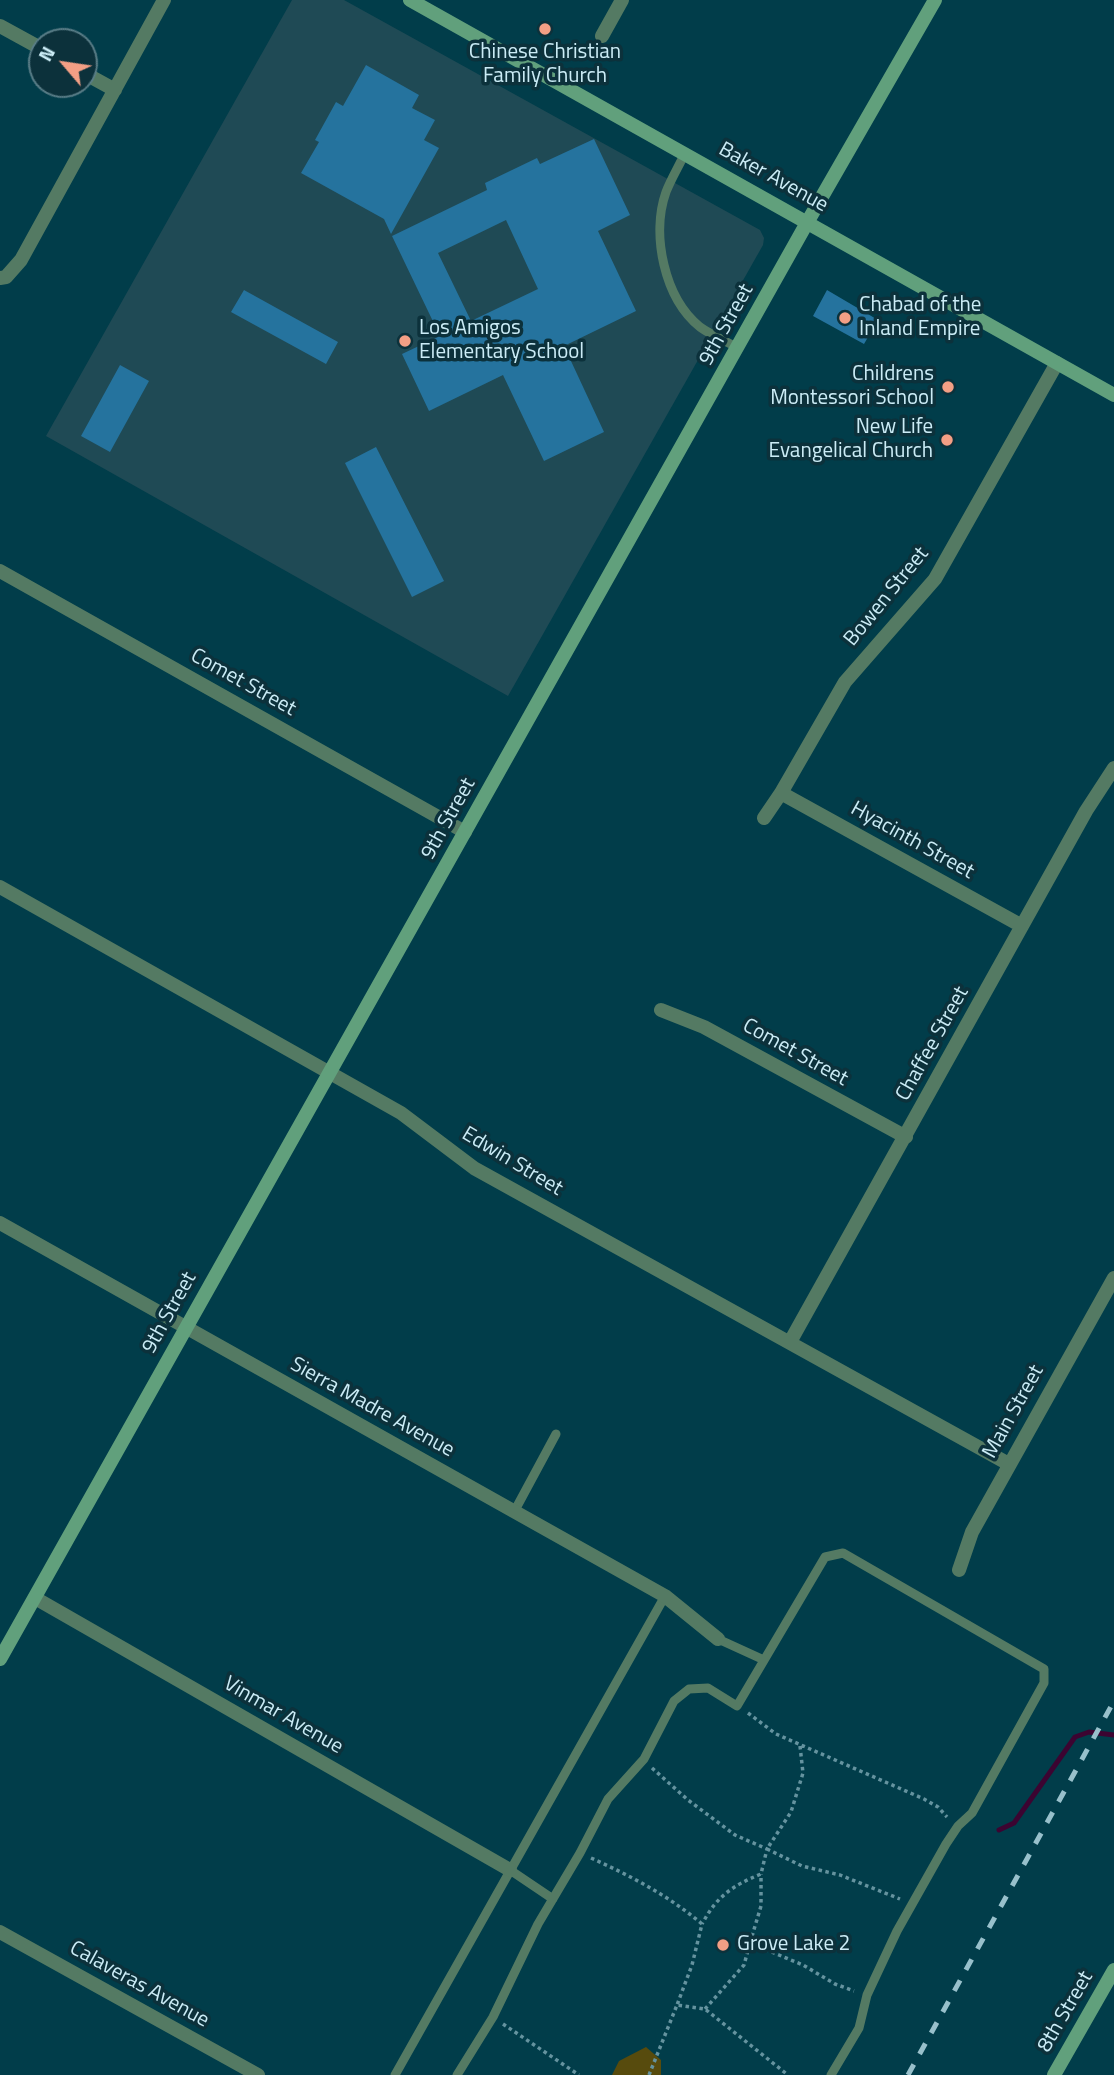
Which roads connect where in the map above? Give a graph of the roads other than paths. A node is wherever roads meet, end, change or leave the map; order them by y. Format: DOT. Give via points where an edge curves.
graph roads {
  1 [pos="164,0"];
  2 [pos="410,0"];
  3 [pos="622,0"];
  4 [pos="935,0"];
  5 [pos="0,26"];
  6 [pos="602,36"];
  7 [pos="28,41"];
  8 [pos="98,81"];
  9 [pos="114,90"];
  10 [pos="685,153"];
  11 [pos="808,221"];
  12 [pos="3,277"];
  13 [pos="738,348"];
  14 [pos="1057,363"];
  15 [pos="1114,395"];
  16 [pos="0,571"];
  17 [pos="1114,768"];
  18 [pos="781,793"];
  19 [pos="764,818"];
  20 [pos="465,832"];
  21 [pos="0,887"];
  22 [pos="1022,926"];
  23 [pos="661,1010"];
  24 [pos="330,1072"];
  25 [pos="906,1137"];
  26 [pos="0,1223"];
  27 [pos="1114,1278"];
  28 [pos="186,1328"];
  29 [pos="790,1342"];
  30 [pos="556,1434"];
  31 [pos="1009,1464"];
  32 [pos="514,1512"];
  33 [pos="958,1570"];
  34 [pos="665,1596"];
  35 [pos="34,1598"];
  36 [pos="718,1639"];
  37 [pos="0,1659"];
  38 [pos="764,1660"];
  39 [pos="510,1871"];
  40 [pos="553,1899"];
  41 [pos="0,1932"];
  42 [pos="1114,1970"];
  43 [pos="258,2075"];
  44 [pos="395,2075"];
  45 [pos="457,2075"];
  46 [pos="831,2075"];
  47 [pos="1054,2075"];
  1 -- 9 [label="street"];
  2 -- 10 [label="street, Baker Avenue"];
  3 -- 6 [label="street"];
  4 -- 11 [label="street, 9th Street"];
  5 -- 7 [label="street"];
  8 -- 9 [label="street"];
  9 -- 12 [label="street" via="21,260"];
  10 -- 11 [label="street, Baker Avenue"];
  10 -- 13 [label="lane" via="666,193 659,223 668,283 699,327"];
  11 -- 13 [label="street, 9th Street"];
  11 -- 14 [label="street, Baker Avenue"];
  13 -- 20 [label="street, 9th Street"];
  14 -- 15 [label="street, Baker Avenue"];
  14 -- 18 [label="street, Bowen Street" via="935,579 845,682"];
  16 -- 20 [label="street, Comet Street"];
  17 -- 22 [label="street, Chaffee Street"];
  18 -- 19 [label="street, Bowen Street"];
  18 -- 22 [label="street, Hyacinth Street"];
  20 -- 24 [label="street, 9th Street"];
  21 -- 24 [label="street, Edwin Street"];
  22 -- 25 [label="street, Chaffee Street"];
  23 -- 25 [label="street, Comet Street" via="704,1027"];
  24 -- 28 [label="street, 9th Street"];
  24 -- 29 [label="street, Edwin Street" via="401,1113 474,1168"];
  25 -- 29 [label="street, Chaffee Street"];
  26 -- 28 [label="street, Sierra Madre Avenue"];
  27 -- 31 [label="street, Main Street"];
  28 -- 32 [label="street, Sierra Madre Avenue"];
  28 -- 35 [label="street, 9th Street"];
  29 -- 31 [label="street, Edwin Street"];
  30 -- 32 [label="lane"];
  31 -- 33 [label="street, Main Street" via="972,1532"];
  32 -- 34 [label="street, Sierra Madre Avenue"];
  34 -- 36 [label="street, Sierra Madre Avenue"];
  34 -- 39 [label="lane"];
  35 -- 37 [label="street, 9th Street"];
  35 -- 39 [label="street, Vinmar Avenue"];
  36 -- 38 [label="lane"];
  38 -- 40 [label="lane" via="737,1706 708,1688 689,1689 674,1701 644,1759 608,1799"];
  38 -- 46 [label="lane" via="825,1557 842,1553 1044,1669 1044,1683 972,1813 958,1826 912,1905 867,1995 859,2028"];
  39 -- 40 [label="lane"];
  39 -- 44 [label="lane"];
  40 -- 45 [label="lane"];
  41 -- 43 [label="street, Calaveras Avenue"];
  42 -- 47 [label="street, 8th Street"];
}
